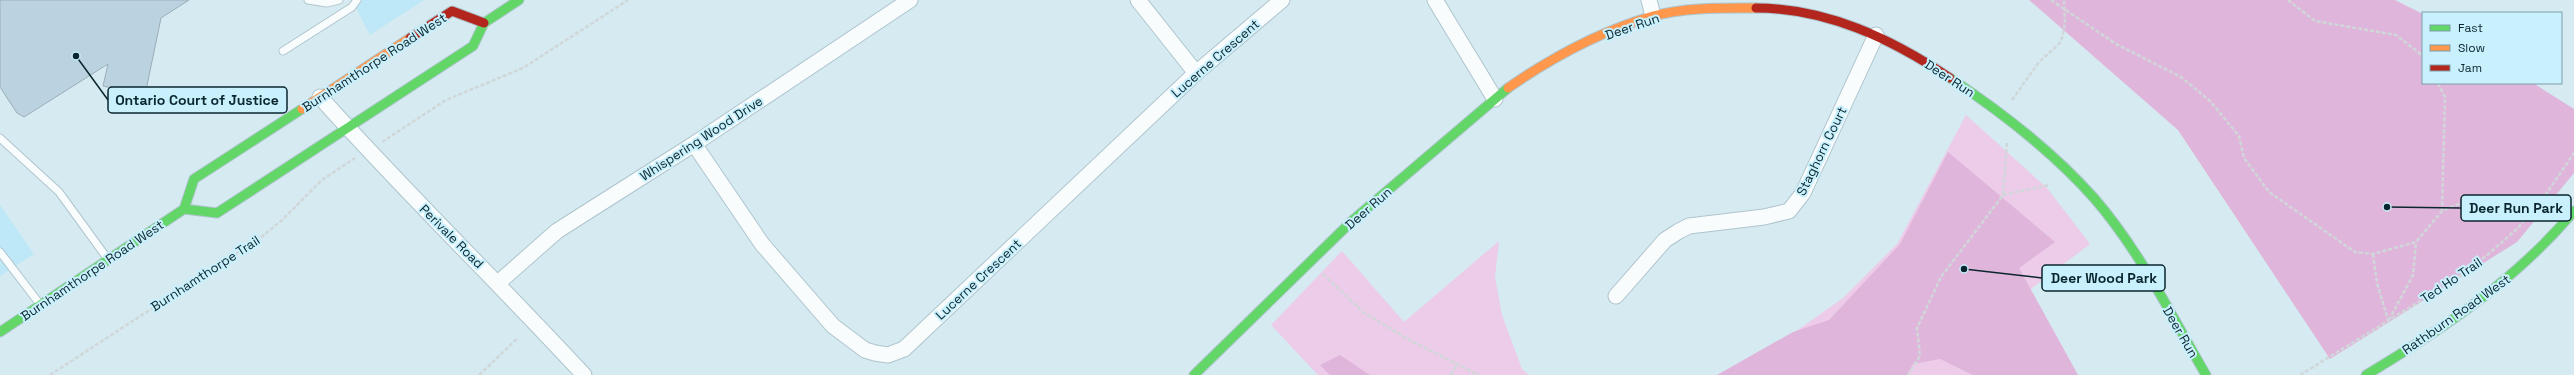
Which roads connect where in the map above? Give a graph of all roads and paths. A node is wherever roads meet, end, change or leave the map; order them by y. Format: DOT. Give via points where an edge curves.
graph roads {
  1 [pos="308,0"];
  2 [pos="339,0"];
  3 [pos="357,0"];
  4 [pos="519,0"];
  5 [pos="628,0"];
  6 [pos="910,0"];
  7 [pos="1138,0"];
  8 [pos="1282,0"];
  9 [pos="1435,0"];
  10 [pos="1649,0"];
  11 [pos="2050,0"];
  12 [pos="2064,0"];
  13 [pos="2288,0"];
  14 [pos="2064,9"];
  15 [pos="1654,16"];
  16 [pos="484,23"];
  17 [pos="1876,35"];
  18 [pos="282,51"];
  19 [pos="2422,55"];
  20 [pos="1196,73"];
  21 [pos="2438,84"];
  22 [pos="194,96"];
  23 [pos="320,97"];
  24 [pos="1496,99"];
  25 [pos="258,110"];
  26 [pos="2001,114"];
  27 [pos="2009,121"];
  28 [pos="348,128"];
  29 [pos="399,130"];
  30 [pos="0,138"];
  31 [pos="694,144"];
  32 [pos="2574,153"];
  33 [pos="352,161"];
  34 [pos="2049,185"];
  35 [pos="2003,195"];
  36 [pos="2544,197"];
  37 [pos="184,209"];
  38 [pos="2442,211"];
  39 [pos="2574,211"];
  40 [pos="2416,242"];
  41 [pos="0,252"];
  42 [pos="2373,254"];
  43 [pos="109,259"];
  44 [pos="1310,262"];
  45 [pos="498,282"];
  46 [pos="1616,296"];
  47 [pos="40,305"];
  48 [pos="2389,320"];
  49 [pos="0,330"];
  50 [pos="518,338"];
  51 [pos="1457,364"];
  52 [pos="50,375"];
  53 [pos="479,375"];
  54 [pos="584,375"];
  55 [pos="1194,375"];
  56 [pos="1451,375"];
  57 [pos="1479,375"];
  58 [pos="1908,375"];
  59 [pos="2206,375"];
  60 [pos="2300,375"];
  61 [pos="2366,375"];
  1 -- 2 [label="lane" via="327,3"];
  3 -- 18 [label="lane" via="352,7"];
  4 -- 16 [label="street"];
  5 -- 29 [label="path" via="523,68 446,100"];
  6 -- 31 [label="street, Whispering Wood Drive"];
  7 -- 20 [label="street"];
  8 -- 20 [label="street, Lucerne Crescent"];
  9 -- 24 [label="street"];
  10 -- 15 [label="street"];
  11 -- 14 [label="path"];
  12 -- 14 [label="path"];
  13 -- 19 [label="path" via="2315,21 2396,35"];
  14 -- 26 [label="path" via="2061,42 2039,62"];
  14 -- 42 [label="path" via="2116,44 2181,77 2210,101 2238,136 2244,158 2269,192 2355,252"];
  15 -- 17 [label="street, Deer Run" via="1706,8 1765,8 1819,14"];
  15 -- 24 [label="street, Deer Run" via="1606,34 1543,64"];
  16 -- 23 [label="street, Burnhamthorpe Road West" via="452,12"];
  16 -- 28 [label="street" via="473,46"];
  17 -- 26 [label="street, Deer Run" via="1928,63"];
  17 -- 46 [label="street, Staghorn Court" via="1803,193 1789,211 1764,217 1689,226 1665,240"];
  20 -- 31 [label="street, Lucerne Crescent" via="904,349 888,355 865,350 833,326 762,244"];
  21 -- 38 [label="path" via="2445,97"];
  22 -- 25 [label="path"];
  23 -- 28 [label="street, Perivale Road"];
  23 -- 37 [label="street, Burnhamthorpe Road West" via="194,179"];
  24 -- 44 [label="street, Deer Run" via="1353,220"];
  26 -- 27 [label="street, Deer Run"];
  27 -- 35 [label="path"];
  27 -- 59 [label="street, Deer Run" via="2094,198 2135,253"];
  28 -- 37 [label="street" via="217,213"];
  28 -- 45 [label="street, Perivale Road"];
  30 -- 43 [label="lane" via="59,192"];
  31 -- 45 [label="street, Whispering Wood Drive" via="557,231"];
  32 -- 36 [label="path, Ted Ho Trail"];
  33 -- 52 [label="path, Burnhamthorpe Trail" via="322,180 260,238"];
  34 -- 35 [label="path"];
  35 -- 58 [label="path" via="1941,277 1918,328 1920,356"];
  36 -- 38 [label="path" via="2521,202 2477,196"];
  36 -- 48 [label="path, Ted Ho Trail" via="2518,228 2486,256 2456,279"];
  37 -- 43 [label="street, Burnhamthorpe Road West"];
  38 -- 40 [label="path"];
  39 -- 61 [label="street, Rathburn Road West" via="2542,248 2495,290"];
  40 -- 42 [label="path"];
  40 -- 48 [label="path" via="2413,275"];
  41 -- 47 [label="lane"];
  42 -- 48 [label="path" via="2377,283"];
  43 -- 47 [label="street, Burnhamthorpe Road West"];
  44 -- 51 [label="path" via="1363,312 1411,341"];
  44 -- 55 [label="street, Deer Run"];
  45 -- 54 [label="street, Perivale Road"];
  47 -- 49 [label="street, Burnhamthorpe Road West"];
  48 -- 60 [label="path, Ted Ho Trail"];
  50 -- 53 [label="path"];
  51 -- 56 [label="path"];
  51 -- 57 [label="path"];
}
